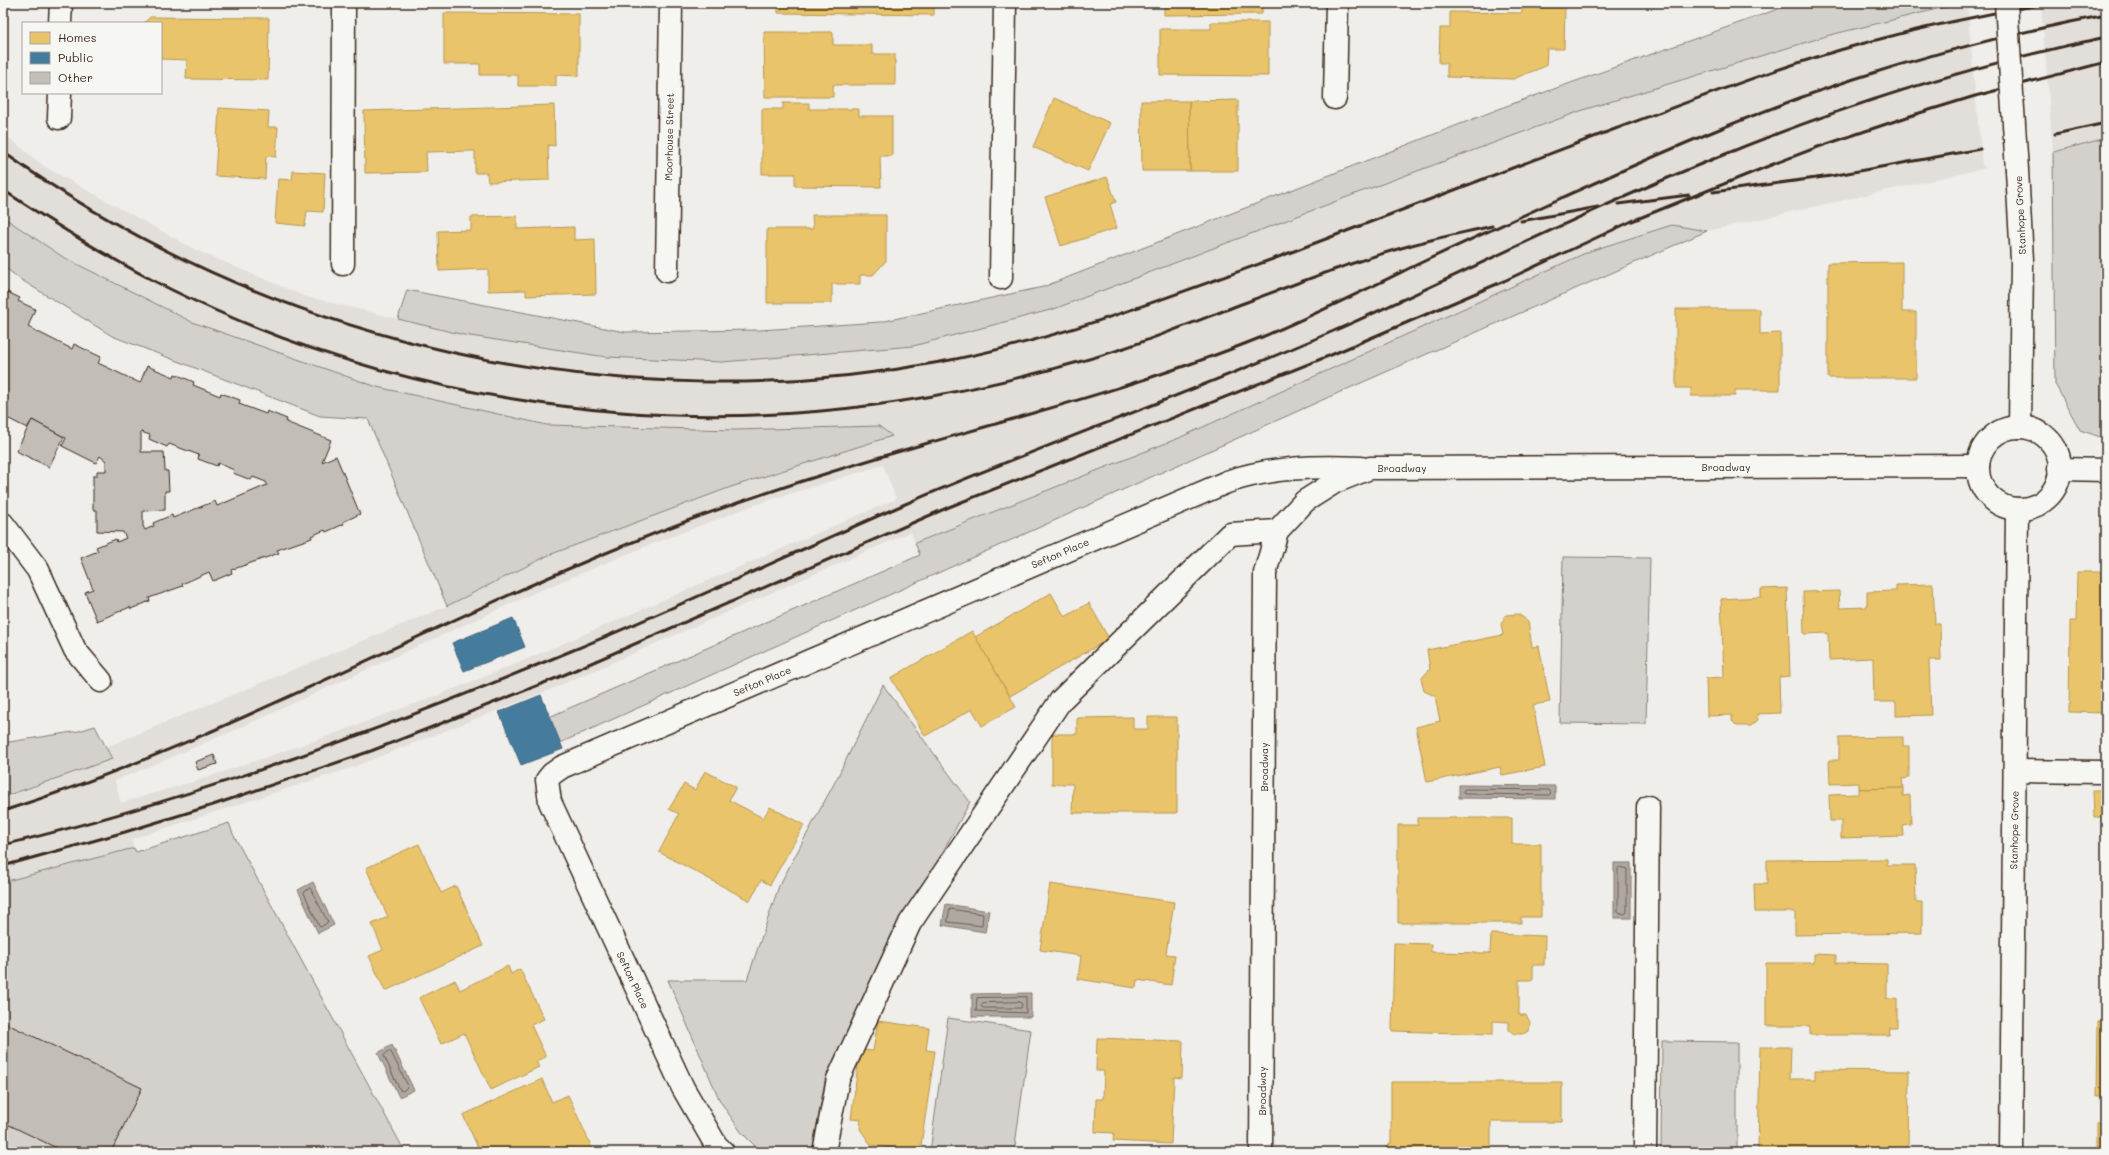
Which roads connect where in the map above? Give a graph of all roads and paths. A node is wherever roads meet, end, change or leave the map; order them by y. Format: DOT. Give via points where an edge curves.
graph roads {
  1 [pos="61,3"];
  2 [pos="344,3"];
  3 [pos="671,3"];
  4 [pos="1005,3"];
  5 [pos="1337,3"];
  6 [pos="2006,3"];
  7 [pos="60,22"];
  8 [pos="60,94"];
  9 [pos="1335,98"];
  10 [pos="59,118"];
  11 [pos="344,264"];
  12 [pos="667,272"];
  13 [pos="1001,278"];
  14 [pos="2020,427"];
  15 [pos="1978,466"];
  16 [pos="1370,468"];
  17 [pos="2059,469"];
  18 [pos="2106,470"];
  19 [pos="2017,509"];
  20 [pos="3,524"];
  21 [pos="1277,531"];
  22 [pos="101,681"];
  23 [pos="2015,771"];
  24 [pos="2106,772"];
  25 [pos="1648,807"];
  26 [pos="723,1152"];
  27 [pos="824,1152"];
  28 [pos="1261,1152"];
  29 [pos="1645,1152"];
  30 [pos="2011,1152"];
  1 -- 7 [label="street"];
  2 -- 11 [label="street"];
  3 -- 12 [label="street, Moorhouse Street"];
  4 -- 13 [label="street"];
  5 -- 9 [label="street"];
  6 -- 14 [label="street, Stanhope Grove, bridge" via="2022,260"];
  8 -- 10 [label="street"];
  14 -- 15 [label="street" via="2003,430 1990,439"];
  14 -- 17 [label="street" via="2037,430 2050,440 2057,455"];
  15 -- 16 [label="street, Broadway"];
  15 -- 19 [label="street" via="1981,484 1990,497 2003,506"];
  16 -- 21 [label="street, Broadway" via="1335,482 1305,501"];
  16 -- 26 [label="street, Sefton Place" via="1276,470 1227,482 562,767 552,774 548,780 550,802 683,1088 716,1145"];
  17 -- 18 [label="street"];
  17 -- 19 [label="street" via="2058,482 2051,494 2040,503"];
  19 -- 23 [label="street, Stanhope Grove"];
  20 -- 22 [label="street" via="38,570 75,650"];
  21 -- 27 [label="street" via="1230,534 1061,700 910,924 838,1079"];
  21 -- 28 [label="street, Broadway" via="1265,573"];
  23 -- 24 [label="street"];
  23 -- 30 [label="street, Stanhope Grove"];
  25 -- 29 [label="street"];
}
